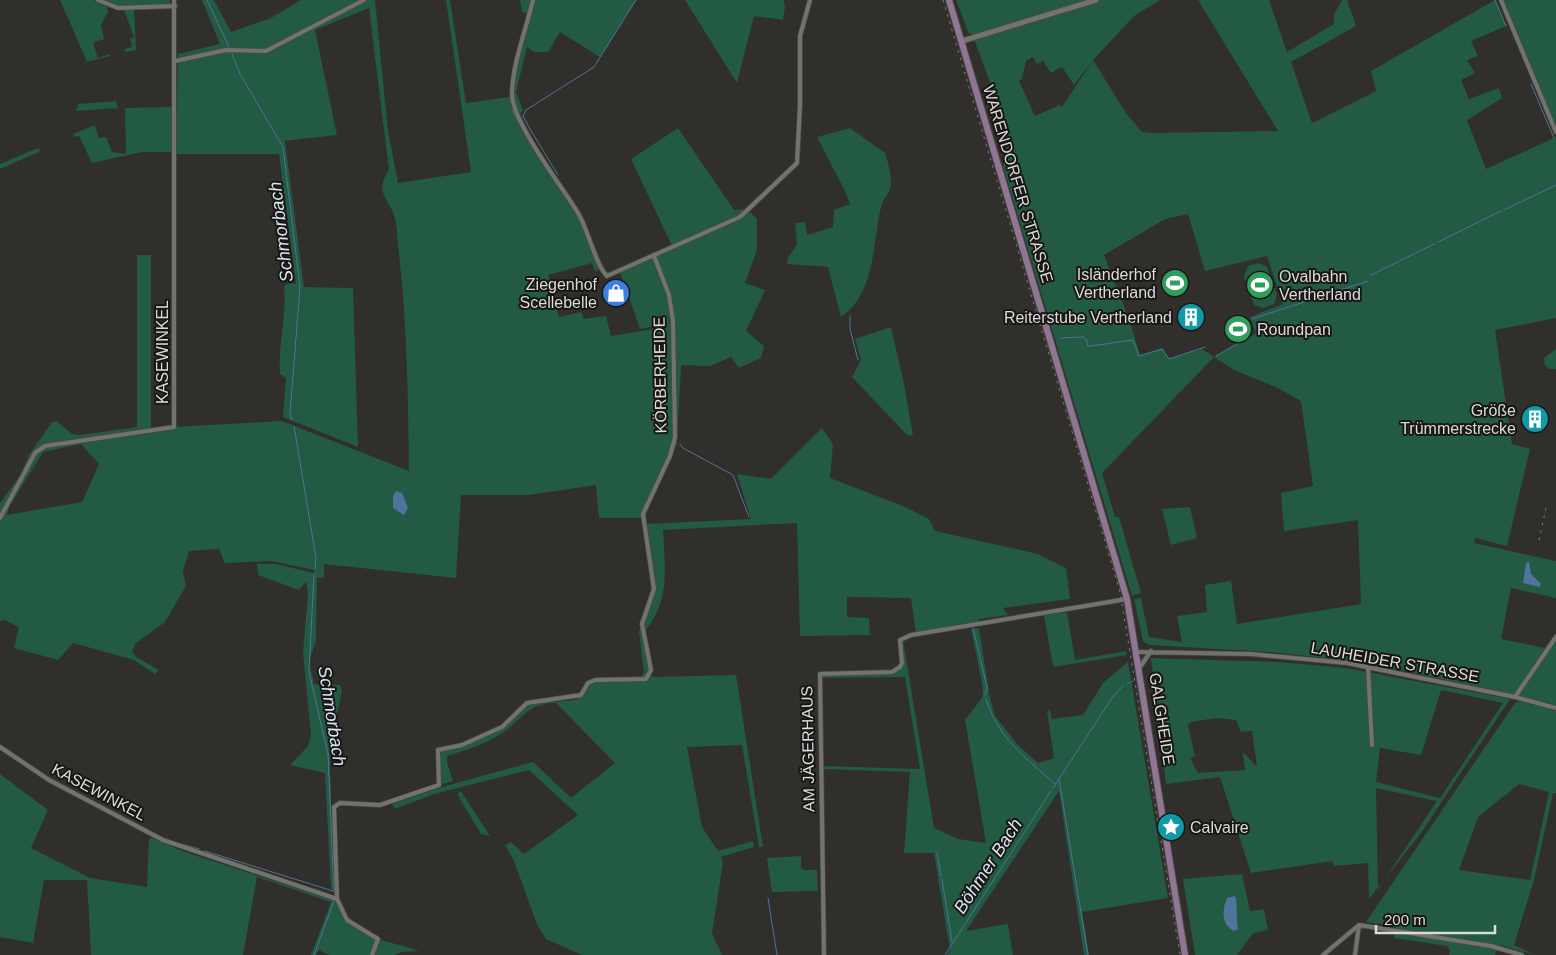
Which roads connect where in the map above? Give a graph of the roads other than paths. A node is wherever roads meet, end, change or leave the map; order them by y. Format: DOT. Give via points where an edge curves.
graph roads {
  1 [pos="98,0"];
  2 [pos="174,0"];
  3 [pos="364,0"];
  4 [pos="533,0"];
  5 [pos="810,0"];
  6 [pos="949,0"];
  7 [pos="1096,0"];
  8 [pos="1501,0"];
  9 [pos="175,6"];
  10 [pos="962,42"];
  11 [pos="175,61"];
  12 [pos="1556,132"];
  13 [pos="654,256"];
  14 [pos="1095,490"];
  15 [pos="0,518"];
  16 [pos="1127,599"];
  17 [pos="1556,637"];
  18 [pos="1151,651"];
  19 [pos="1137,652"];
  20 [pos="1140,667"];
  21 [pos="1368,667"];
  22 [pos="1515,697"];
  23 [pos="1556,708"];
  24 [pos="1372,745"];
  25 [pos="0,747"];
  26 [pos="337,899"];
  27 [pos="1360,925"];
  28 [pos="372,955"];
  29 [pos="824,955"];
  30 [pos="1185,955"];
  31 [pos="1323,955"];
  32 [pos="1355,955"];
  33 [pos="1522,955"];
  1 -- 9 [label="street" via="118,8"];
  2 -- 9 [label="street, KASEWINKEL"];
  3 -- 11 [label="street" via="266,50 226,50"];
  4 -- 13 [label="street" via="512,95 519,118 579,215 604,273 611,275"];
  5 -- 13 [label="street" via="800,36 797,163 740,217"];
  6 -- 10 [label="main road, WARENDORFER STRASSE"];
  7 -- 10 [label="street"];
  8 -- 12 [label="street"];
  9 -- 11 [label="street, KASEWINKEL"];
  10 -- 14 [label="main road, WARENDORFER STRASSE"];
  11 -- 15 [label="street, KASEWINKEL" via="174,426 46,446 35,453"];
  13 -- 26 [label="street, KÖRBERHEIDE" via="669,295 673,322 675,437 670,456 643,514 654,589 642,624 651,670 646,679 595,680 581,695 528,703 502,727 462,745 438,750 439,786 380,805 340,803 334,807"];
  14 -- 16 [label="main road, GALGHEIDE"];
  16 -- 19 [label="main road, GALGHEIDE"];
  16 -- 29 [label="street, AM JÄGERHAUS" via="911,635 900,640 902,664 892,672 820,674"];
  17 -- 22 [label="street"];
  18 -- 19 [label="street, LAUHEIDER STRASSE"];
  18 -- 20 [label="street"];
  18 -- 21 [label="street, LAUHEIDER STRASSE" via="1278,656"];
  19 -- 20 [label="main road, GALGHEIDE"];
  20 -- 30 [label="main road, GALGHEIDE"];
  21 -- 22 [label="street, LAUHEIDER STRASSE"];
  21 -- 24 [label="street"];
  22 -- 23 [label="street, LAUHEIDER STRASSE"];
  25 -- 26 [label="street, KASEWINKEL" via="49,780 151,834 191,851"];
  26 -- 28 [label="street" via="347,920 378,939"];
  27 -- 31 [label="street"];
  27 -- 32 [label="street"];
  27 -- 33 [label="street" via="1491,946"];
}
